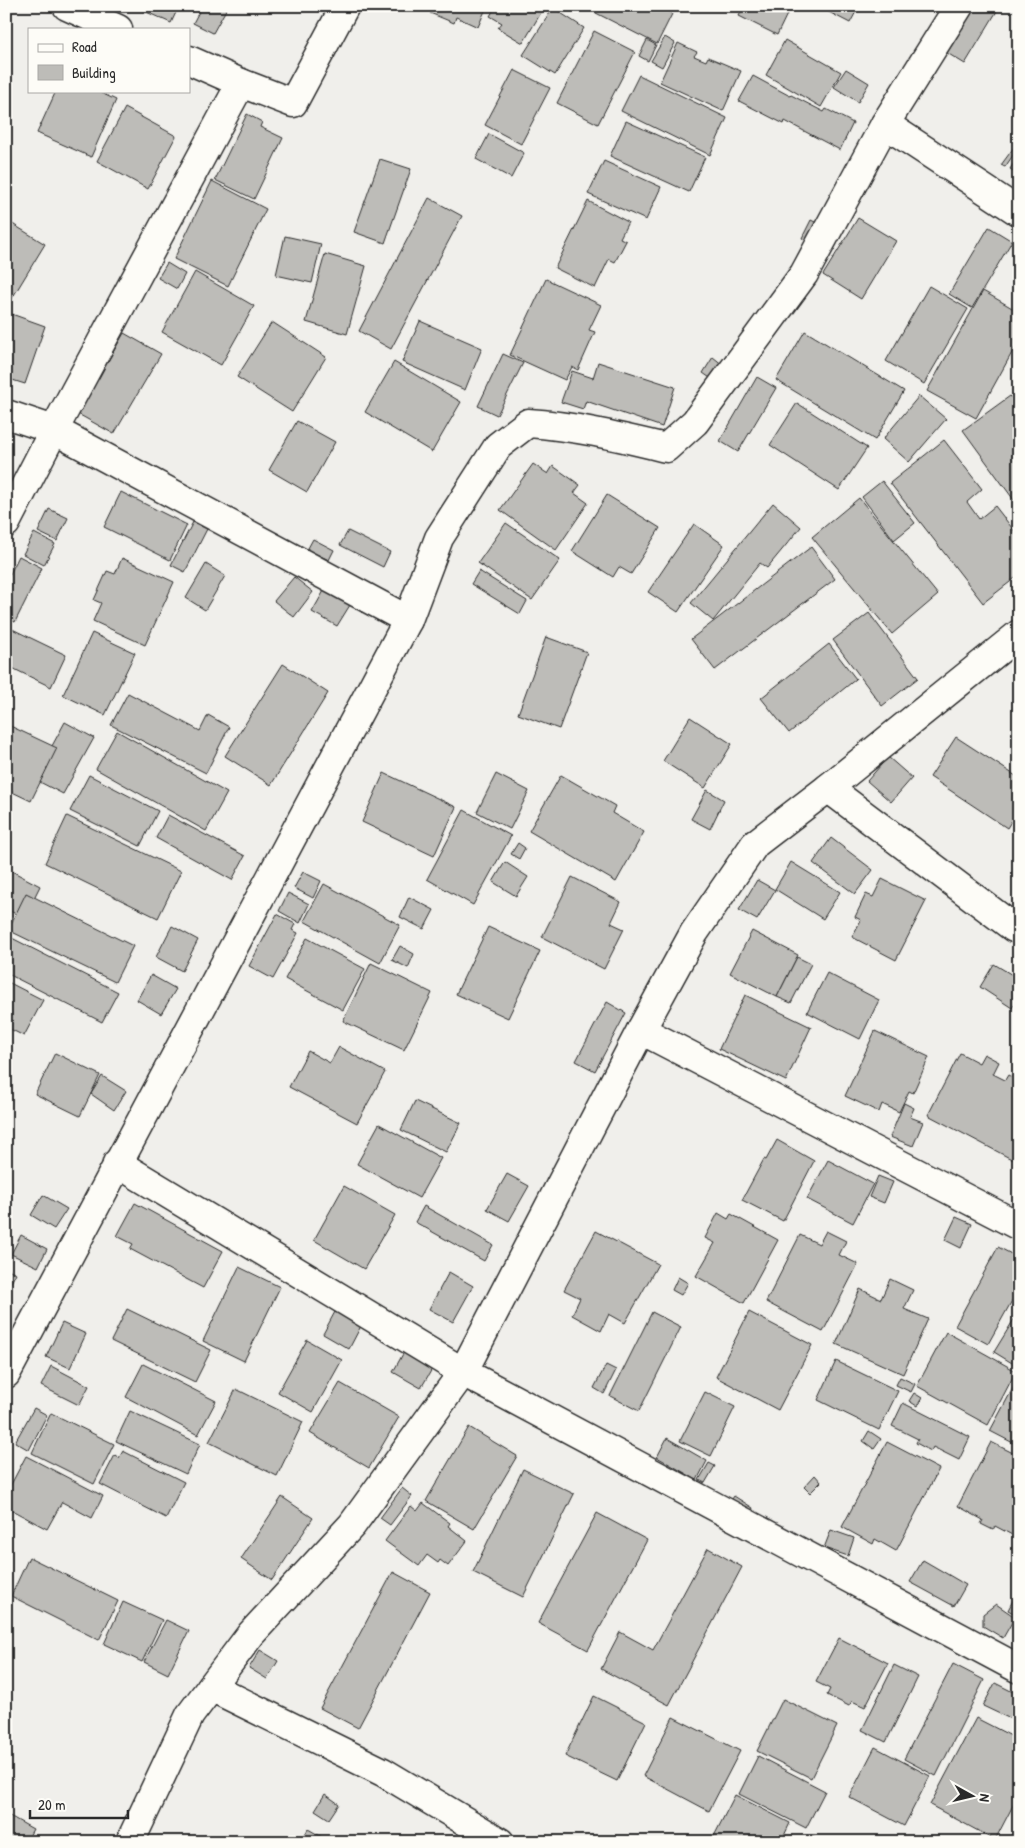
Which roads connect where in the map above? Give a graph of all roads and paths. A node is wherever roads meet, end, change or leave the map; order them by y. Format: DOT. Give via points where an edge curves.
graph roads {
  1 [pos="68,6"];
  2 [pos="345,6"];
  3 [pos="959,6"];
  4 [pos="116,28"];
  5 [pos="190,60"];
  6 [pos="241,83"];
  7 [pos="885,124"];
  8 [pos="1019,212"];
  9 [pos="6,414"];
  10 [pos="54,430"];
  11 [pos="6,523"];
  12 [pos="408,620"];
  13 [pos="1019,634"];
  14 [pos="828,788"];
  15 [pos="1019,929"];
  16 [pos="641,1030"];
  17 [pos="117,1163"];
  18 [pos="1019,1226"];
  19 [pos="463,1372"];
  20 [pos="6,1374"];
  21 [pos="1019,1669"];
  22 [pos="211,1687"];
  23 [pos="130,1842"];
  24 [pos="500,1842"];
  1 -- 4 [label="street"];
  2 -- 6 [label="street" via="293,103"];
  3 -- 7 [label="street"];
  5 -- 6 [label="street"];
  6 -- 10 [label="street"];
  7 -- 8 [label="street"];
  7 -- 12 [label="street" via="804,274 695,422 666,448 607,433 528,423 498,446 439,538"];
  9 -- 10 [label="street"];
  10 -- 11 [label="street"];
  10 -- 12 [label="street"];
  12 -- 17 [label="street"];
  13 -- 14 [label="street"];
  14 -- 15 [label="street"];
  14 -- 16 [label="street" via="755,844 694,933"];
  16 -- 18 [label="street"];
  16 -- 19 [label="street"];
  17 -- 19 [label="street"];
  17 -- 20 [label="street"];
  19 -- 21 [label="street"];
  19 -- 22 [label="street" via="352,1525 251,1634"];
  22 -- 23 [label="street" via="190,1715"];
  22 -- 24 [label="street" via="383,1772"];
}
